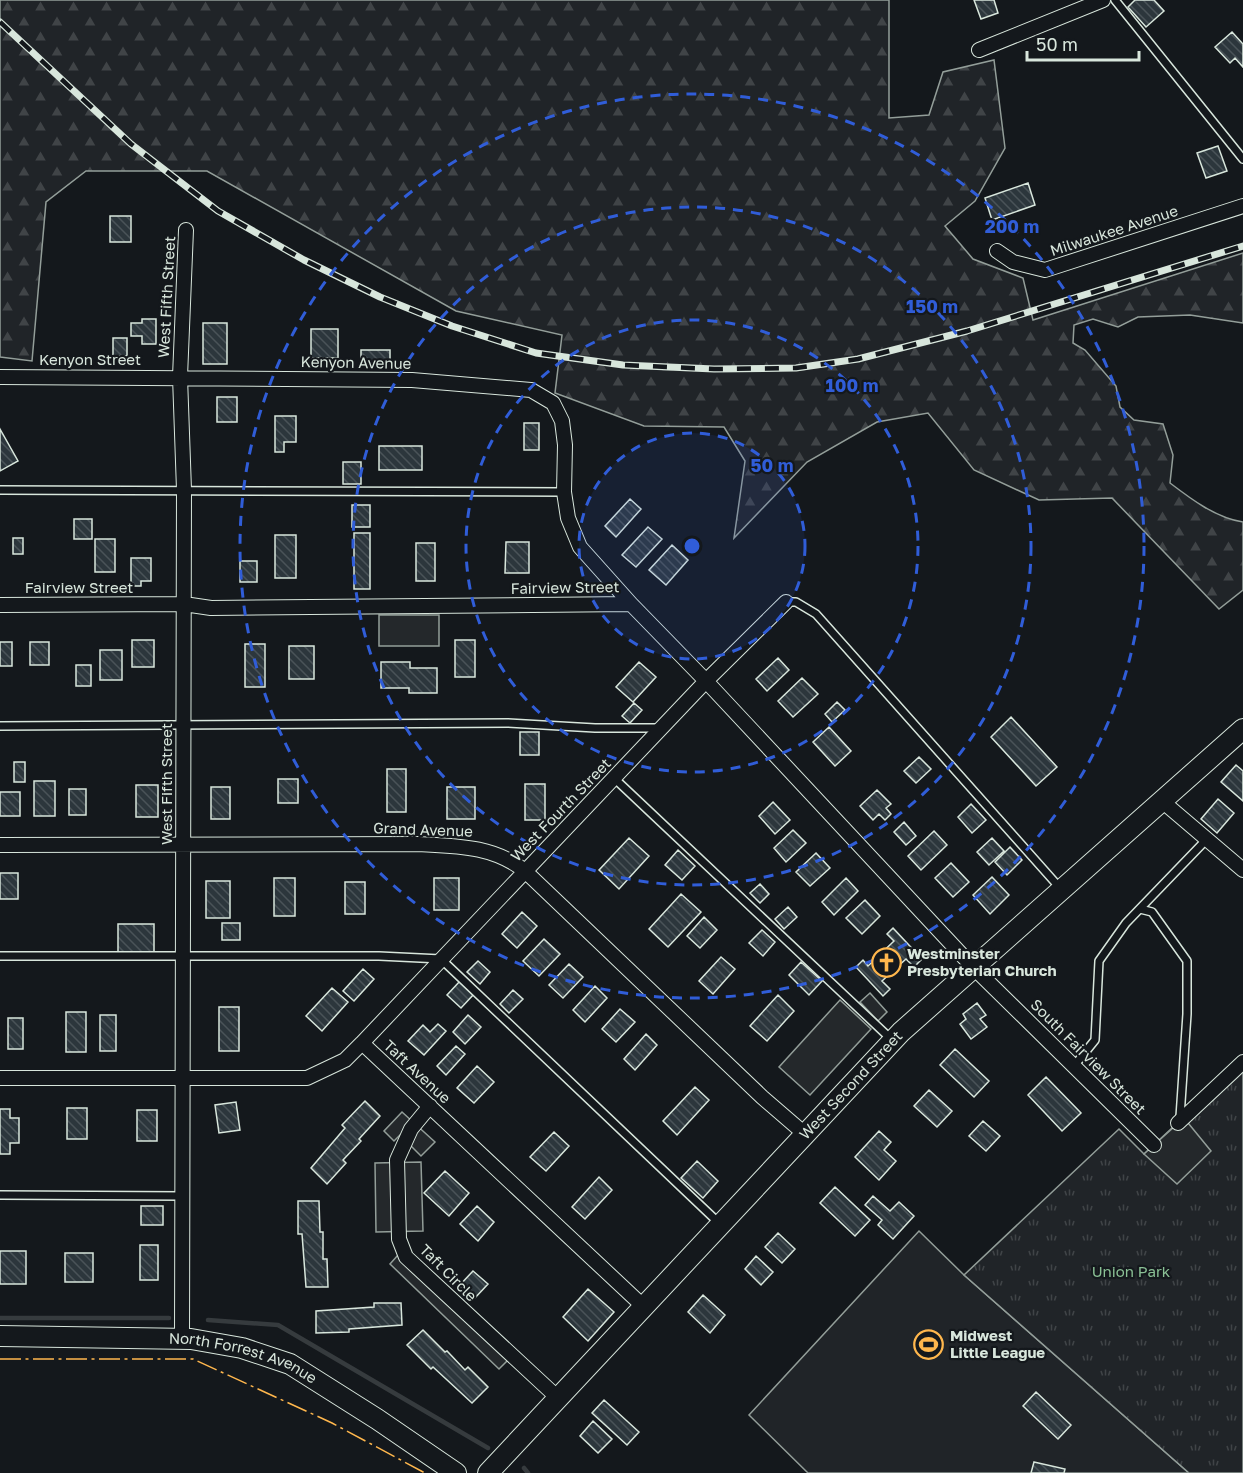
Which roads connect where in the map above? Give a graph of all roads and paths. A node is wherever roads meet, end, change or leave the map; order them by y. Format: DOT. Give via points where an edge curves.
graph roads {
  1 [pos="1104,0"];
  2 [pos="1115,0"];
  3 [pos="979,50"];
  4 [pos="1243,159"];
  5 [pos="1243,206"];
  6 [pos="186,230"];
  7 [pos="997,251"];
  8 [pos="0,377"];
  9 [pos="180,377"];
  10 [pos="0,490"];
  11 [pos="184,490"];
  12 [pos="564,492"];
  13 [pos="786,602"];
  14 [pos="184,604"];
  15 [pos="631,604"];
  16 [pos="0,605"];
  17 [pos="706,681"];
  18 [pos="184,724"];
  19 [pos="0,726"];
  20 [pos="662,728"];
  21 [pos="1243,729"];
  22 [pos="614,778"];
  23 [pos="1162,801"];
  24 [pos="1207,839"];
  25 [pos="0,845"];
  26 [pos="183,846"];
  27 [pos="1243,870"];
  28 [pos="525,871"];
  29 [pos="1061,890"];
  30 [pos="1140,909"];
  31 [pos="0,956"];
  32 [pos="184,956"];
  33 [pos="441,959"];
  34 [pos="974,968"];
  35 [pos="893,1041"];
  36 [pos="362,1043"];
  37 [pos="1243,1062"];
  38 [pos="1074,1066"];
  39 [pos="0,1078"];
  40 [pos="183,1080"];
  41 [pos="430,1106"];
  42 [pos="1178,1123"];
  43 [pos="807,1135"];
  44 [pos="1154,1145"];
  45 [pos="0,1195"];
  46 [pos="183,1196"];
  47 [pos="722,1226"];
  48 [pos="644,1307"];
  49 [pos="0,1336"];
  50 [pos="182,1339"];
  51 [pos="558,1398"];
  52 [pos="456,1473"];
  53 [pos="488,1473"];
  1 -- 3 [label="street"];
  2 -- 4 [label="lane"];
  5 -- 7 [label="street, Milwaukee Avenue" via="1045,270 1013,262"];
  6 -- 9 [label="street, West Fifth Street"];
  8 -- 9 [label="street, Kenyon Street"];
  9 -- 11 [label="street, West Fifth Street"];
  9 -- 12 [label="street, Kenyon Avenue" via="411,380 531,390 553,403 562,421"];
  10 -- 11 [label="lane"];
  11 -- 12 [label="lane"];
  11 -- 14 [label="street, West Fifth Street"];
  12 -- 15 [label="street" via="568,518 580,547"];
  13 -- 17 [label="street, West Fourth Street"];
  13 -- 29 [label="lane" via="796,602 816,614"];
  14 -- 15 [label="street, Fairview Street" via="210,608"];
  14 -- 16 [label="street, Fairview Street"];
  14 -- 18 [label="street, West Fifth Street"];
  15 -- 17 [label="street, Fairview Street"];
  17 -- 20 [label="street, West Fourth Street"];
  17 -- 34 [label="street, Fairview Street"];
  18 -- 19 [label="lane"];
  18 -- 20 [label="lane" via="508,723"];
  18 -- 26 [label="street, West Fifth Street"];
  20 -- 22 [label="street, West Fourth Street"];
  21 -- 23 [label="main road, West Second Street"];
  22 -- 28 [label="street, West Fourth Street"];
  22 -- 35 [label="lane"];
  23 -- 24 [label="street"];
  23 -- 29 [label="main road, West Second Street"];
  24 -- 27 [label="street"];
  24 -- 30 [label="lane"];
  25 -- 26 [label="street, Grand Avenue"];
  26 -- 28 [label="street, Grand Avenue" via="474,847 500,855"];
  26 -- 32 [label="street, West Fifth Street"];
  28 -- 33 [label="street, West Fourth Street"];
  28 -- 43 [label="street, Grand Avenue" via="762,1097"];
  29 -- 34 [label="main road, West Second Street"];
  30 -- 38 [label="lane" via="1099,960 1095,1040"];
  30 -- 42 [label="lane" via="1152,912 1187,961 1182,1112"];
  31 -- 32 [label="lane"];
  32 -- 33 [label="lane"];
  32 -- 40 [label="street, West Fifth Street"];
  33 -- 36 [label="street, West Fourth Street"];
  33 -- 47 [label="lane"];
  34 -- 35 [label="main road, West Second Street"];
  34 -- 38 [label="street, South Fairview Street"];
  35 -- 43 [label="main road, West Second Street"];
  36 -- 40 [label="street, Taft Avenue" via="345,1060 307,1078"];
  36 -- 41 [label="street, Taft Avenue"];
  37 -- 42 [label="street"];
  38 -- 44 [label="street, South Fairview Street"];
  39 -- 40 [label="street, Taft Avenue"];
  40 -- 46 [label="street, West Fifth Street"];
  41 -- 48 [label="street, Taft Avenue"];
  41 -- 51 [label="street, Taft Circle" via="411,1129 397,1160 399,1239 406,1257"];
  43 -- 47 [label="main road, West Second Street"];
  45 -- 46 [label="lane"];
  46 -- 50 [label="street, West Fifth Street"];
  47 -- 48 [label="main road, West Second Street"];
  48 -- 51 [label="main road, West Second Street"];
  49 -- 50 [label="main road, North Forrest Avenue"];
  50 -- 52 [label="main road, North Forrest Avenue" via="242,1348 290,1364"];
  51 -- 53 [label="main road, West Second Street"];
}
